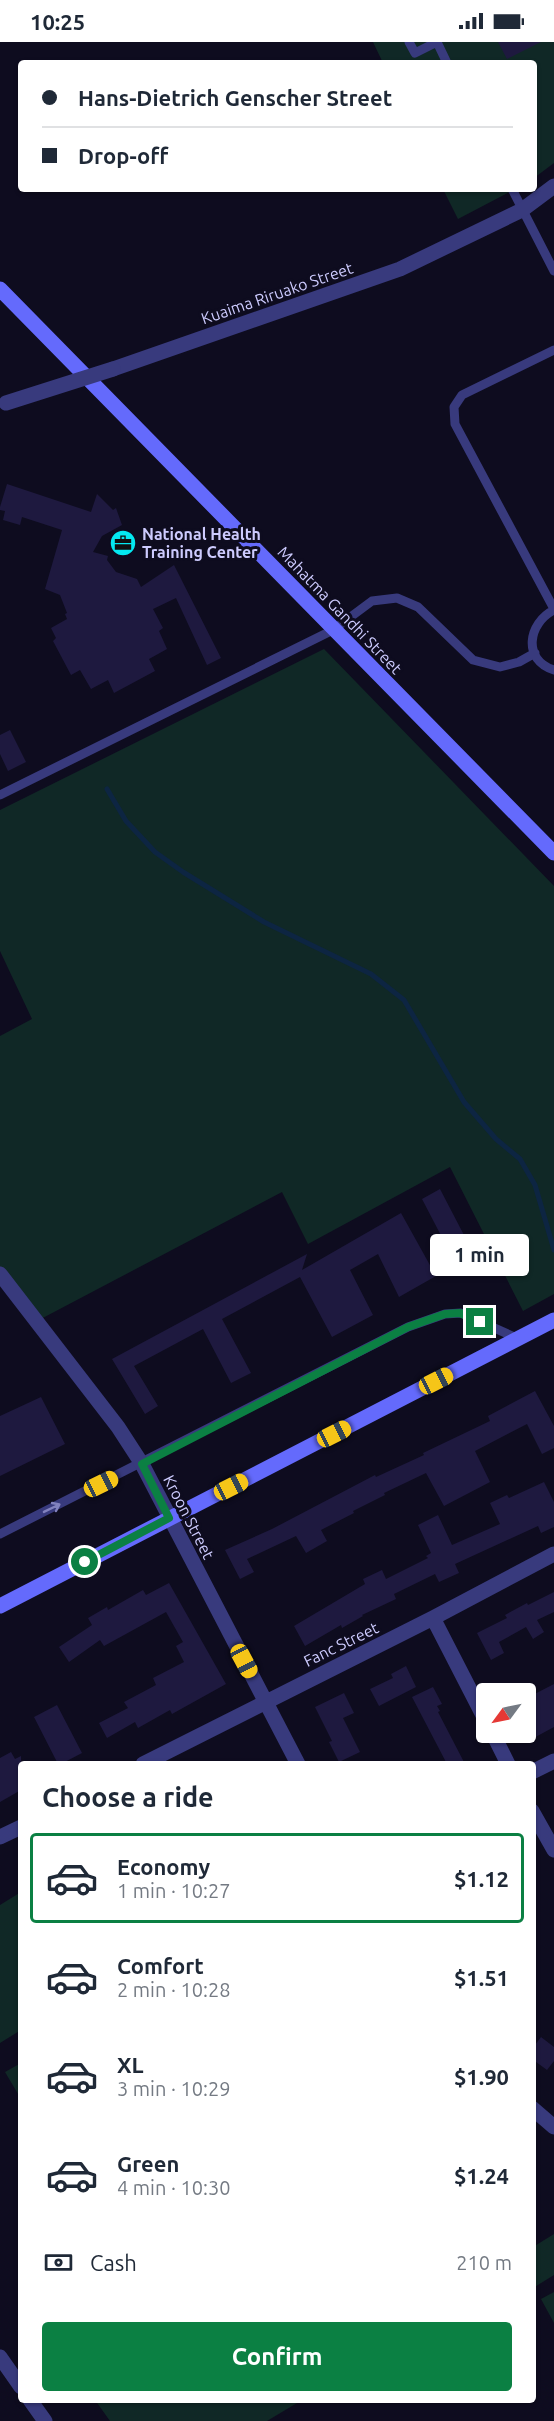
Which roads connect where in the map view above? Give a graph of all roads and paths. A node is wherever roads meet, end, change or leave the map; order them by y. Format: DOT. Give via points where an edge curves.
graph roads {
  1 [pos="409,42"];
  2 [pos="437,42"];
  3 [pos="446,60"];
  4 [pos="554,186"];
  5 [pos="513,192"];
  6 [pos="522,210"];
  7 [pos="554,272"];
  8 [pos="0,289"];
  9 [pos="554,350"];
  10 [pos="3,404"];
  11 [pos="554,609"];
  12 [pos="333,630"];
  13 [pos="535,653"];
  14 [pos="554,670"];
  15 [pos="0,795"];
  16 [pos="554,853"];
  17 [pos="0,1274"];
  18 [pos="554,1320"];
  19 [pos="519,1339"];
  20 [pos="142,1464"];
  21 [pos="169,1518"];
  22 [pos="0,1534"];
  23 [pos="554,1554"];
  24 [pos="0,1606"];
  25 [pos="434,1618"];
  26 [pos="476,1701"];
  27 [pos="265,1702"];
  28 [pos="498,1743"];
  29 [pos="149,1761"];
  30 [pos="296,1761"];
  31 [pos="506,1761"];
  32 [pos="554,1761"];
  33 [pos="536,1770"];
  34 [pos="536,1818"];
  35 [pos="18,1828"];
  36 [pos="0,1837"];
  37 [pos="554,1850"];
  38 [pos="536,2111"];
  39 [pos="554,2127"];
  40 [pos="0,2357"];
  41 [pos="18,2383"];
  42 [pos="32,2403"];
  43 [pos="45,2421"];
  1 -- 2 [label="lane" via="415,53"];
  2 -- 3 [label="lane"];
  4 -- 6 [label="street, Kuaima Riruako Street"];
  5 -- 6 [label="lane"];
  6 -- 7 [label="lane"];
  6 -- 10 [label="street, Kuaima Riruako Street, bridge" via="400,269"];
  8 -- 12 [label="street, Mahatma Gandhi Street"];
  9 -- 11 [label="lane" via="462,394 454,407 455,424"];
  11 -- 13 [label="lane" via="537,622 532,643"];
  12 -- 13 [label="lane" via="372,601 397,598 417,607 474,660 500,667"];
  12 -- 15 [label="lane"];
  12 -- 16 [label="street, Mahatma Gandhi Street"];
  13 -- 14 [label="lane" via="540,662"];
  17 -- 20 [label="street, Kroon Street"];
  18 -- 19 [label="street"];
  19 -- 20 [label="lane" via="460,1313 445,1314 408,1327"];
  19 -- 21 [label="street"];
  20 -- 21 [label="street, Kroon Street"];
  22 -- 20 [label="lane, one-way"];
  21 -- 24 [label="street"];
  21 -- 27 [label="street, Kroon Street"];
  23 -- 25 [label="street, Fanc Street"];
  25 -- 26 [label="street"];
  25 -- 27 [label="street, Fanc Street"];
  27 -- 29 [label="street, Fanc Street"];
  27 -- 30 [label="street, Kroon Street"];
  28 -- 31 [label="street"];
  32 -- 33 [label="street"];
  34 -- 37 [label="street"];
  35 -- 36 [label="street"];
  38 -- 39 [label="street"];
  40 -- 41 [label="street"];
  42 -- 43 [label="street"];
}
